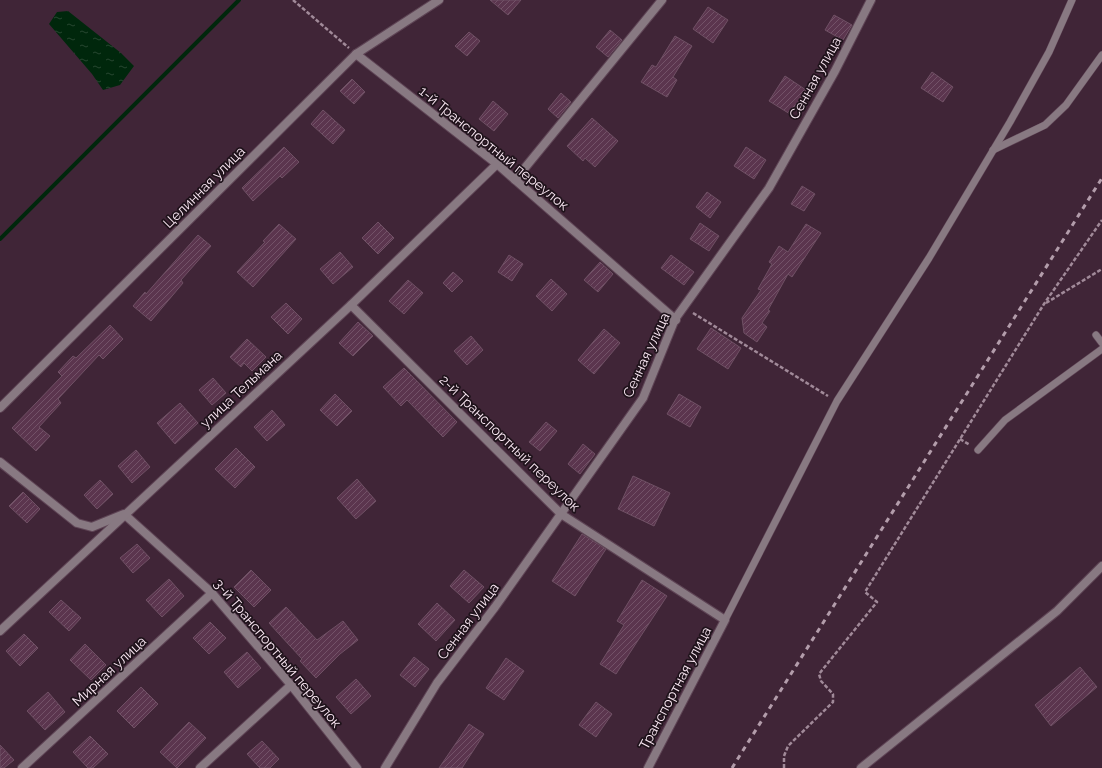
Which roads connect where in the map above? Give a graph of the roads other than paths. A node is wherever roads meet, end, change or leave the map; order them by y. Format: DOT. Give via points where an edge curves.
graph roads {
  1 [pos="439,0"];
  2 [pos="662,0"];
  3 [pos="871,0"];
  4 [pos="1072,0"];
  5 [pos="356,54"];
  6 [pos="1102,55"];
  7 [pos="993,150"];
  8 [pos="497,164"];
  9 [pos="515,180"];
  10 [pos="351,305"];
  11 [pos="676,320"];
  12 [pos="1096,335"];
  13 [pos="1102,344"];
  14 [pos="1102,349"];
  15 [pos="0,408"];
  16 [pos="978,450"];
  17 [pos="0,462"];
  18 [pos="124,514"];
  19 [pos="561,514"];
  20 [pos="1102,566"];
  21 [pos="212,593"];
  22 [pos="725,620"];
  23 [pos="0,631"];
  24 [pos="291,685"];
  25 [pos="22,768"];
  26 [pos="200,768"];
  27 [pos="357,768"];
  28 [pos="385,768"];
  29 [pos="648,768"];
  30 [pos="861,768"];
  1 -- 5 [label="street, Целинная улица"];
  2 -- 9 [label="street"];
  3 -- 11 [label="street, Сенная улица" via="835,71 768,188"];
  4 -- 7 [label="lane" via="1049,52"];
  5 -- 8 [label="street, 1-й Транспортный переулок"];
  5 -- 15 [label="street, Целинная улица"];
  6 -- 7 [label="lane" via="1066,105 1045,125"];
  7 -- 22 [label="lane" via="929,258 837,401"];
  8 -- 9 [label="street, 1-й Транспортный переулок"];
  8 -- 10 [label="street, улица Тельмана"];
  9 -- 11 [label="street, 1-й Транспортный переулок"];
  10 -- 18 [label="street, улица Тельмана"];
  10 -- 19 [label="street, 2-й Транспортный переулок"];
  11 -- 19 [label="street, Сенная улица" via="643,398"];
  12 -- 13 [label="lane"];
  14 -- 16 [label="lane" via="1005,420"];
  17 -- 18 [label="street" via="78,524 92,527"];
  18 -- 21 [label="street, 3-й Транспортный переулок"];
  18 -- 23 [label="street, улица Тельмана"];
  19 -- 22 [label="street, 2-й Транспортный переулок"];
  19 -- 28 [label="street, Сенная улица" via="437,683"];
  20 -- 30 [label="street" via="1057,611"];
  21 -- 24 [label="street, 3-й Транспортный переулок"];
  21 -- 25 [label="street, Мирная улица"];
  22 -- 29 [label="street, Транспортная улица"];
  24 -- 26 [label="street"];
  24 -- 27 [label="street, 3-й Транспортный переулок"];
}
